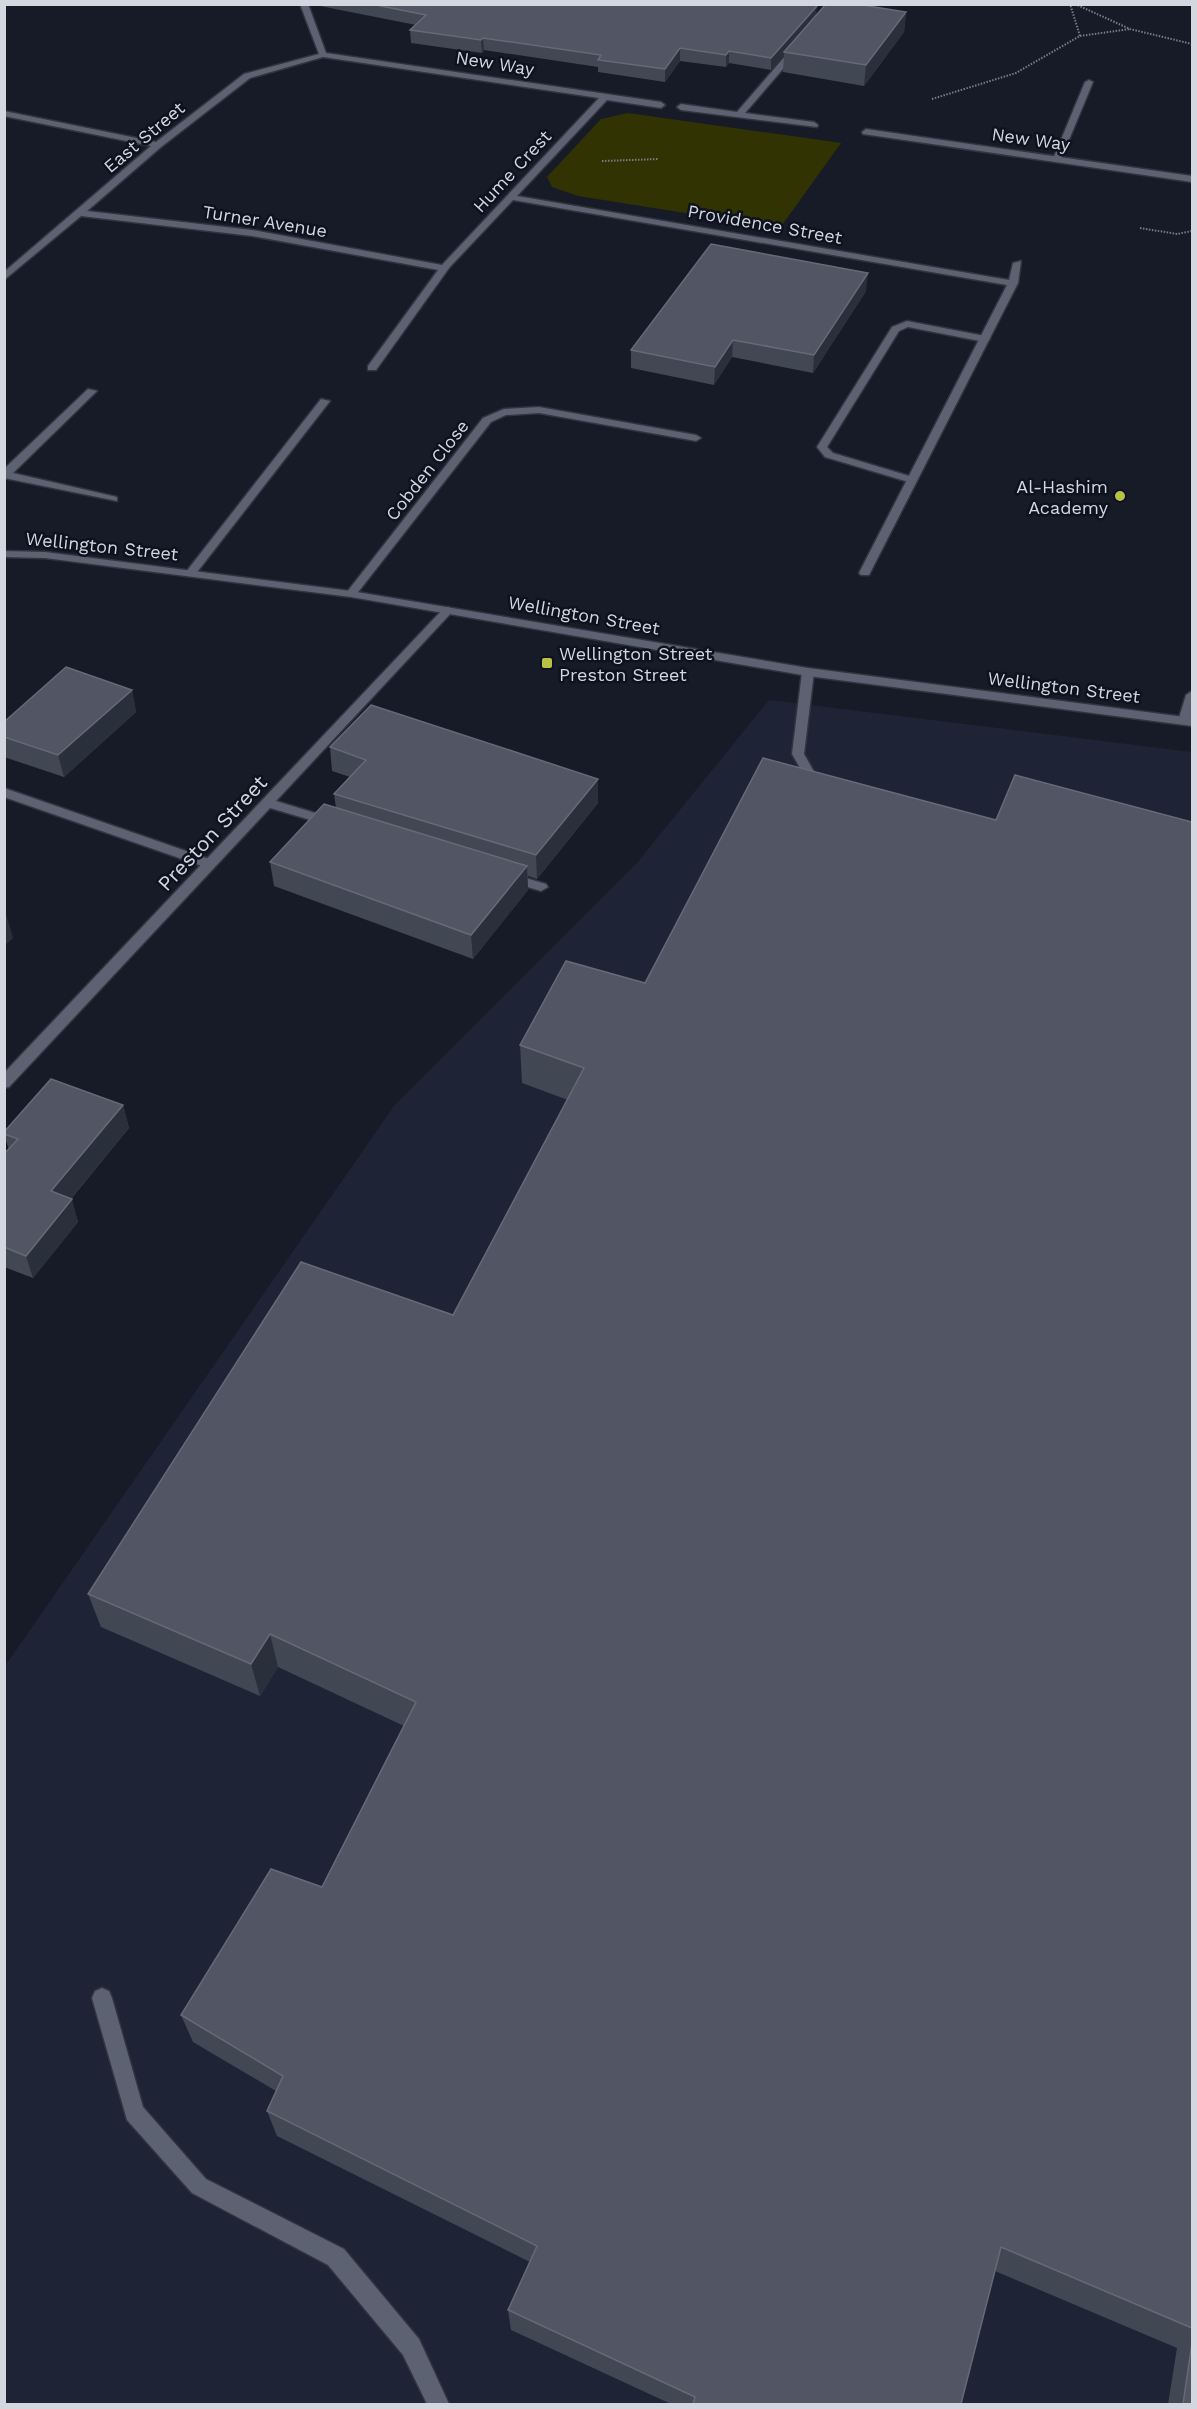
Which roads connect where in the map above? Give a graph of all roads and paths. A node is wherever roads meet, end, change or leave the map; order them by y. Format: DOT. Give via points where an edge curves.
graph roads {
  1 [pos="304,4"];
  2 [pos="1070,4"];
  3 [pos="1075,4"];
  4 [pos="1130,29"];
  5 [pos="1080,36"];
  6 [pos="801,43"];
  7 [pos="1192,45"];
  8 [pos="323,55"];
  9 [pos="1089,82"];
  10 [pos="605,97"];
  11 [pos="922,101"];
  12 [pos="661,105"];
  13 [pos="681,107"];
  14 [pos="4,113"];
  15 [pos="740,115"];
  16 [pos="814,125"];
  17 [pos="866,132"];
  18 [pos="158,145"];
  19 [pos="1057,159"];
  20 [pos="1192,179"];
  21 [pos="510,197"];
  22 [pos="81,213"];
  23 [pos="1140,228"];
  24 [pos="1192,231"];
  25 [pos="1018,263"];
  26 [pos="444,268"];
  27 [pos="4,277"];
  28 [pos="1013,283"];
  29 [pos="985,339"];
  30 [pos="372,368"];
  31 [pos="92,391"];
  32 [pos="325,401"];
  33 [pos="696,438"];
  34 [pos="5,475"];
  35 [pos="912,480"];
  36 [pos="113,499"];
  37 [pos="4,554"];
  38 [pos="190,573"];
  39 [pos="865,573"];
  40 [pos="351,594"];
  41 [pos="448,610"];
  42 [pos="808,672"];
  43 [pos="1192,695"];
  44 [pos="1188,721"];
  45 [pos="828,791"];
  46 [pos="4,792"];
  47 [pos="268,803"];
  48 [pos="348,827"];
  49 [pos="210,864"];
  50 [pos="495,873"];
  51 [pos="541,887"];
  52 [pos="4,1083"];
  53 [pos="102,1998"];
  54 [pos="438,2404"];
  1 -- 8 [label="street"];
  2 -- 5 [label="path"];
  3 -- 4 [label="path"];
  4 -- 5 [label="path"];
  4 -- 7 [label="path"];
  5 -- 11 [label="path" via="1016,73"];
  6 -- 15 [label="street"];
  8 -- 10 [label="street, New Way"];
  8 -- 18 [label="street, East Street" via="247,76"];
  9 -- 19 [label="street"];
  10 -- 12 [label="street, New Way"];
  10 -- 21 [label="street, Hume Crest"];
  13 -- 15 [label="street"];
  14 -- 18 [label="street"];
  15 -- 16 [label="street"];
  17 -- 19 [label="street, New Way"];
  18 -- 22 [label="street, East Street"];
  19 -- 20 [label="street, New Way"];
  21 -- 26 [label="street, Hume Crest"];
  21 -- 28 [label="street, Providence Street"];
  22 -- 26 [label="street, Turner Avenue" via="252,233"];
  22 -- 27 [label="street, East Street"];
  23 -- 24 [label="path" via="1178,234"];
  25 -- 28 [label="street"];
  26 -- 30 [label="street, Hume Crest"];
  28 -- 29 [label="street"];
  29 -- 35 [label="street"];
  29 -- 35 [label="street" via="907,324 895,329 822,447 829,455"];
  31 -- 34 [label="street"];
  32 -- 38 [label="street"];
  33 -- 40 [label="street, Cobden Close" via="539,410 504,412 487,420"];
  34 -- 36 [label="street"];
  35 -- 39 [label="street"];
  37 -- 38 [label="street, Wellington Street" via="45,555"];
  38 -- 40 [label="street, Wellington Street"];
  40 -- 41 [label="street, Wellington Street"];
  41 -- 42 [label="street, Wellington Street"];
  41 -- 47 [label="street, Preston Street"];
  42 -- 44 [label="street, Wellington Street"];
  42 -- 45 [label="street" via="798,754 812,780"];
  43 -- 44 [label="street"];
  46 -- 49 [label="street"];
  47 -- 48 [label="street"];
  47 -- 49 [label="street, Preston Street"];
  49 -- 52 [label="street, Preston Street"];
  50 -- 51 [label="street"];
  53 -- 54 [label="street" via="134,2113 199,2186 336,2258 411,2347"];
}
